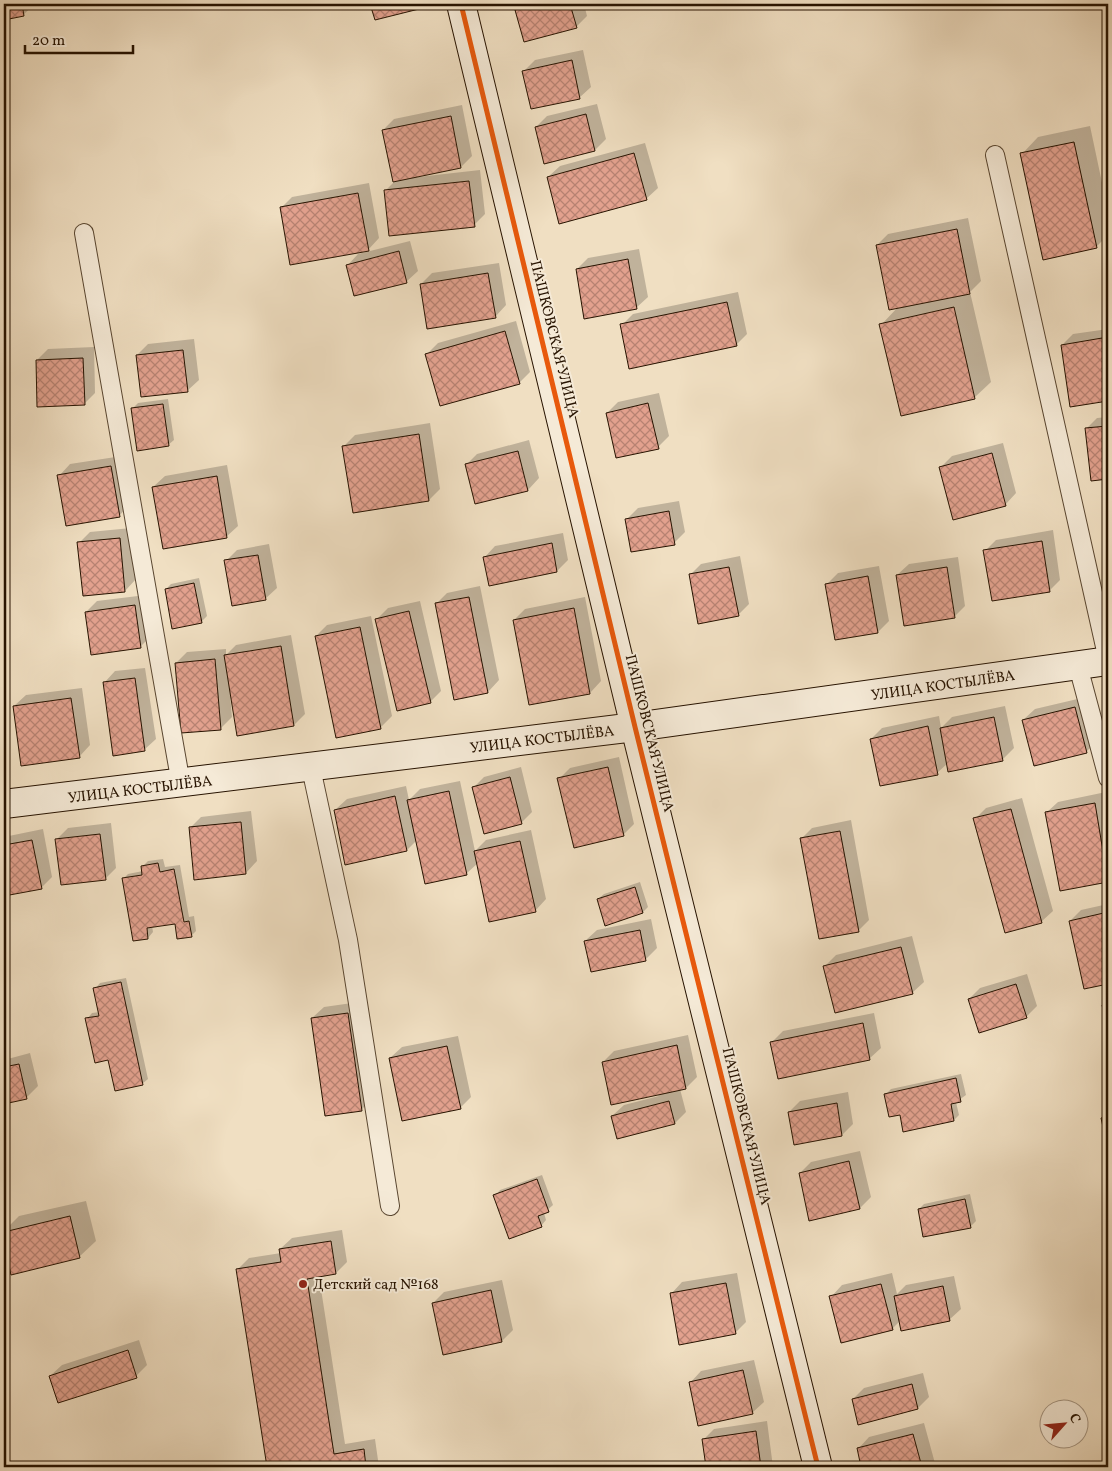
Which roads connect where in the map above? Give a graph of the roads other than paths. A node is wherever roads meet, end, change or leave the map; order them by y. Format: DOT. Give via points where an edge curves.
graph roads {
  1 [pos="461,4"];
  2 [pos="995,155"];
  3 [pos="84,233"];
  4 [pos="1108,661"];
  5 [pos="1078,666"];
  6 [pos="635,727"];
  7 [pos="310,768"];
  8 [pos="1108,778"];
  9 [pos="180,784"];
  10 [pos="4,804"];
  11 [pos="390,1206"];
  12 [pos="818,1467"];
  1 -- 6 [label="street, ПАШКОВСКАЯ УЛИЦА"];
  2 -- 4 [label="lane"];
  3 -- 9 [label="lane"];
  4 -- 5 [label="street, УЛИЦА КОСТЫЛЁВА"];
  5 -- 6 [label="street, УЛИЦА КОСТЫЛЁВА"];
  5 -- 8 [label="lane"];
  6 -- 7 [label="street, УЛИЦА КОСТЫЛЁВА"];
  6 -- 12 [label="street, ПАШКОВСКАЯ УЛИЦА"];
  7 -- 9 [label="street, УЛИЦА КОСТЫЛЁВА"];
  7 -- 11 [label="lane" via="348,940"];
  9 -- 10 [label="street, УЛИЦА КОСТЫЛЁВА"];
}
